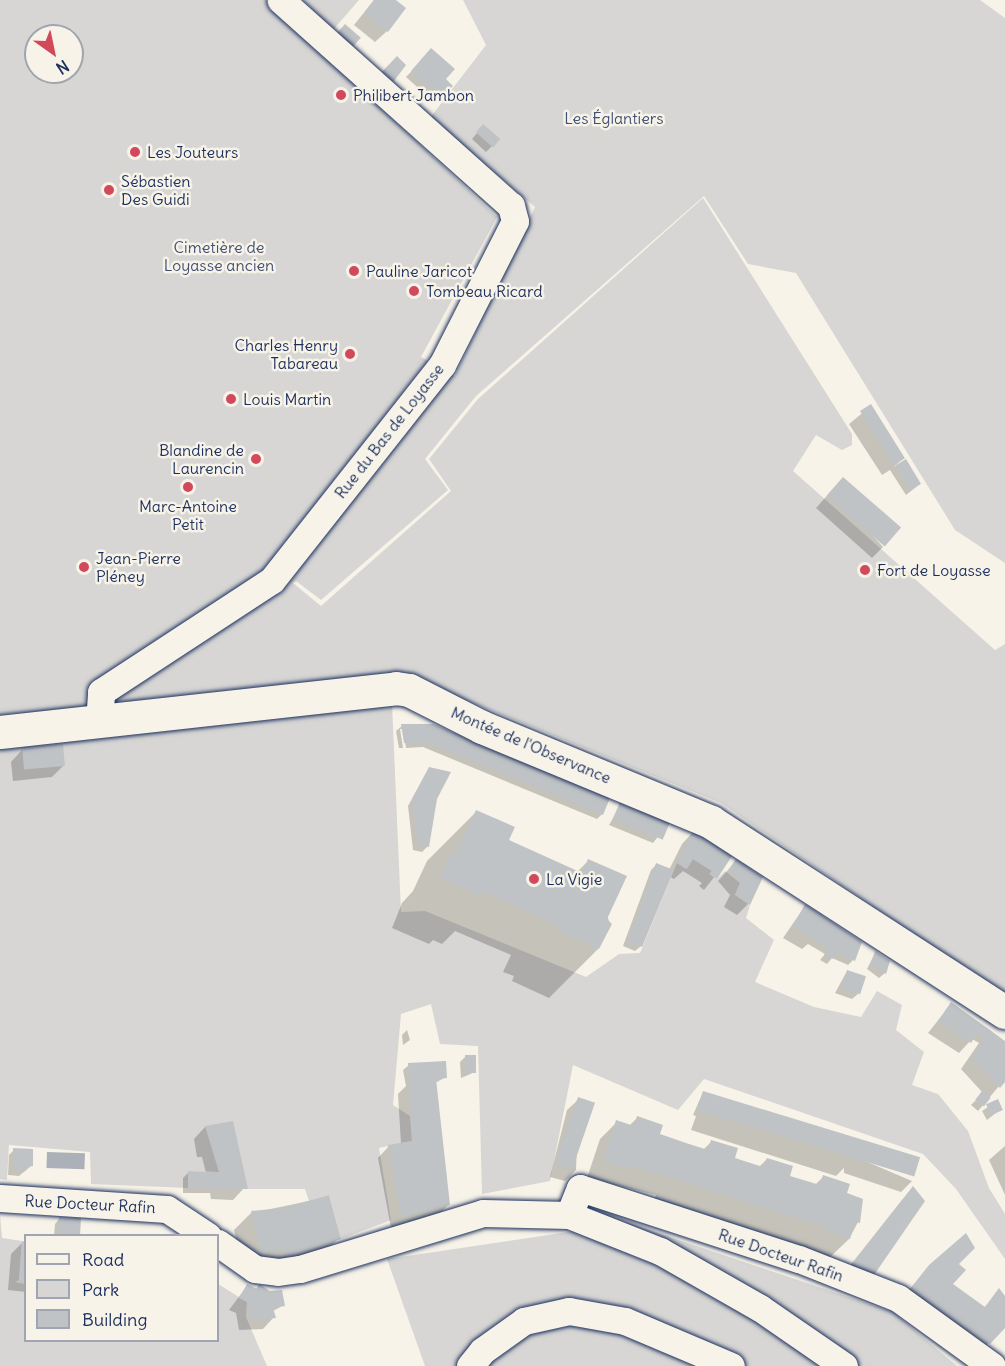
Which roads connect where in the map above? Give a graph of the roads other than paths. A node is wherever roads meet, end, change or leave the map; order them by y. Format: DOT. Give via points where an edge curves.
graph roads {
  1 [pos="281,0"];
  2 [pos="99,723"];
  3 [pos="0,732"];
  4 [pos="1005,1012"];
  5 [pos="0,1198"];
  6 [pos="569,1215"];
  7 [pos="205,1234"];
  8 [pos="219,1244"];
  9 [pos="470,1366"];
  10 [pos="731,1366"];
  11 [pos="844,1366"];
  12 [pos="992,1366"];
  1 -- 2 [label="street, Rue du Bas de Loyasse" via="511,206 515,220 442,365 272,580 100,692"];
  2 -- 3 [label="street, Montée de l'Observance"];
  2 -- 4 [label="street, Montée de l'Observance" via="396,688 409,690 482,727 711,822"];
  5 -- 7 [label="street, Rue Docteur Rafin" via="167,1209"];
  6 -- 8 [label="street" via="483,1213 300,1269 278,1272 255,1269"];
  6 -- 11 [label="street" via="660,1251 760,1308"];
  6 -- 12 [label="street, Rue Docteur Rafin" via="580,1188 799,1259 898,1298"];
  9 -- 10 [label="street" via="482,1351 524,1321 569,1311 626,1321"];
}
